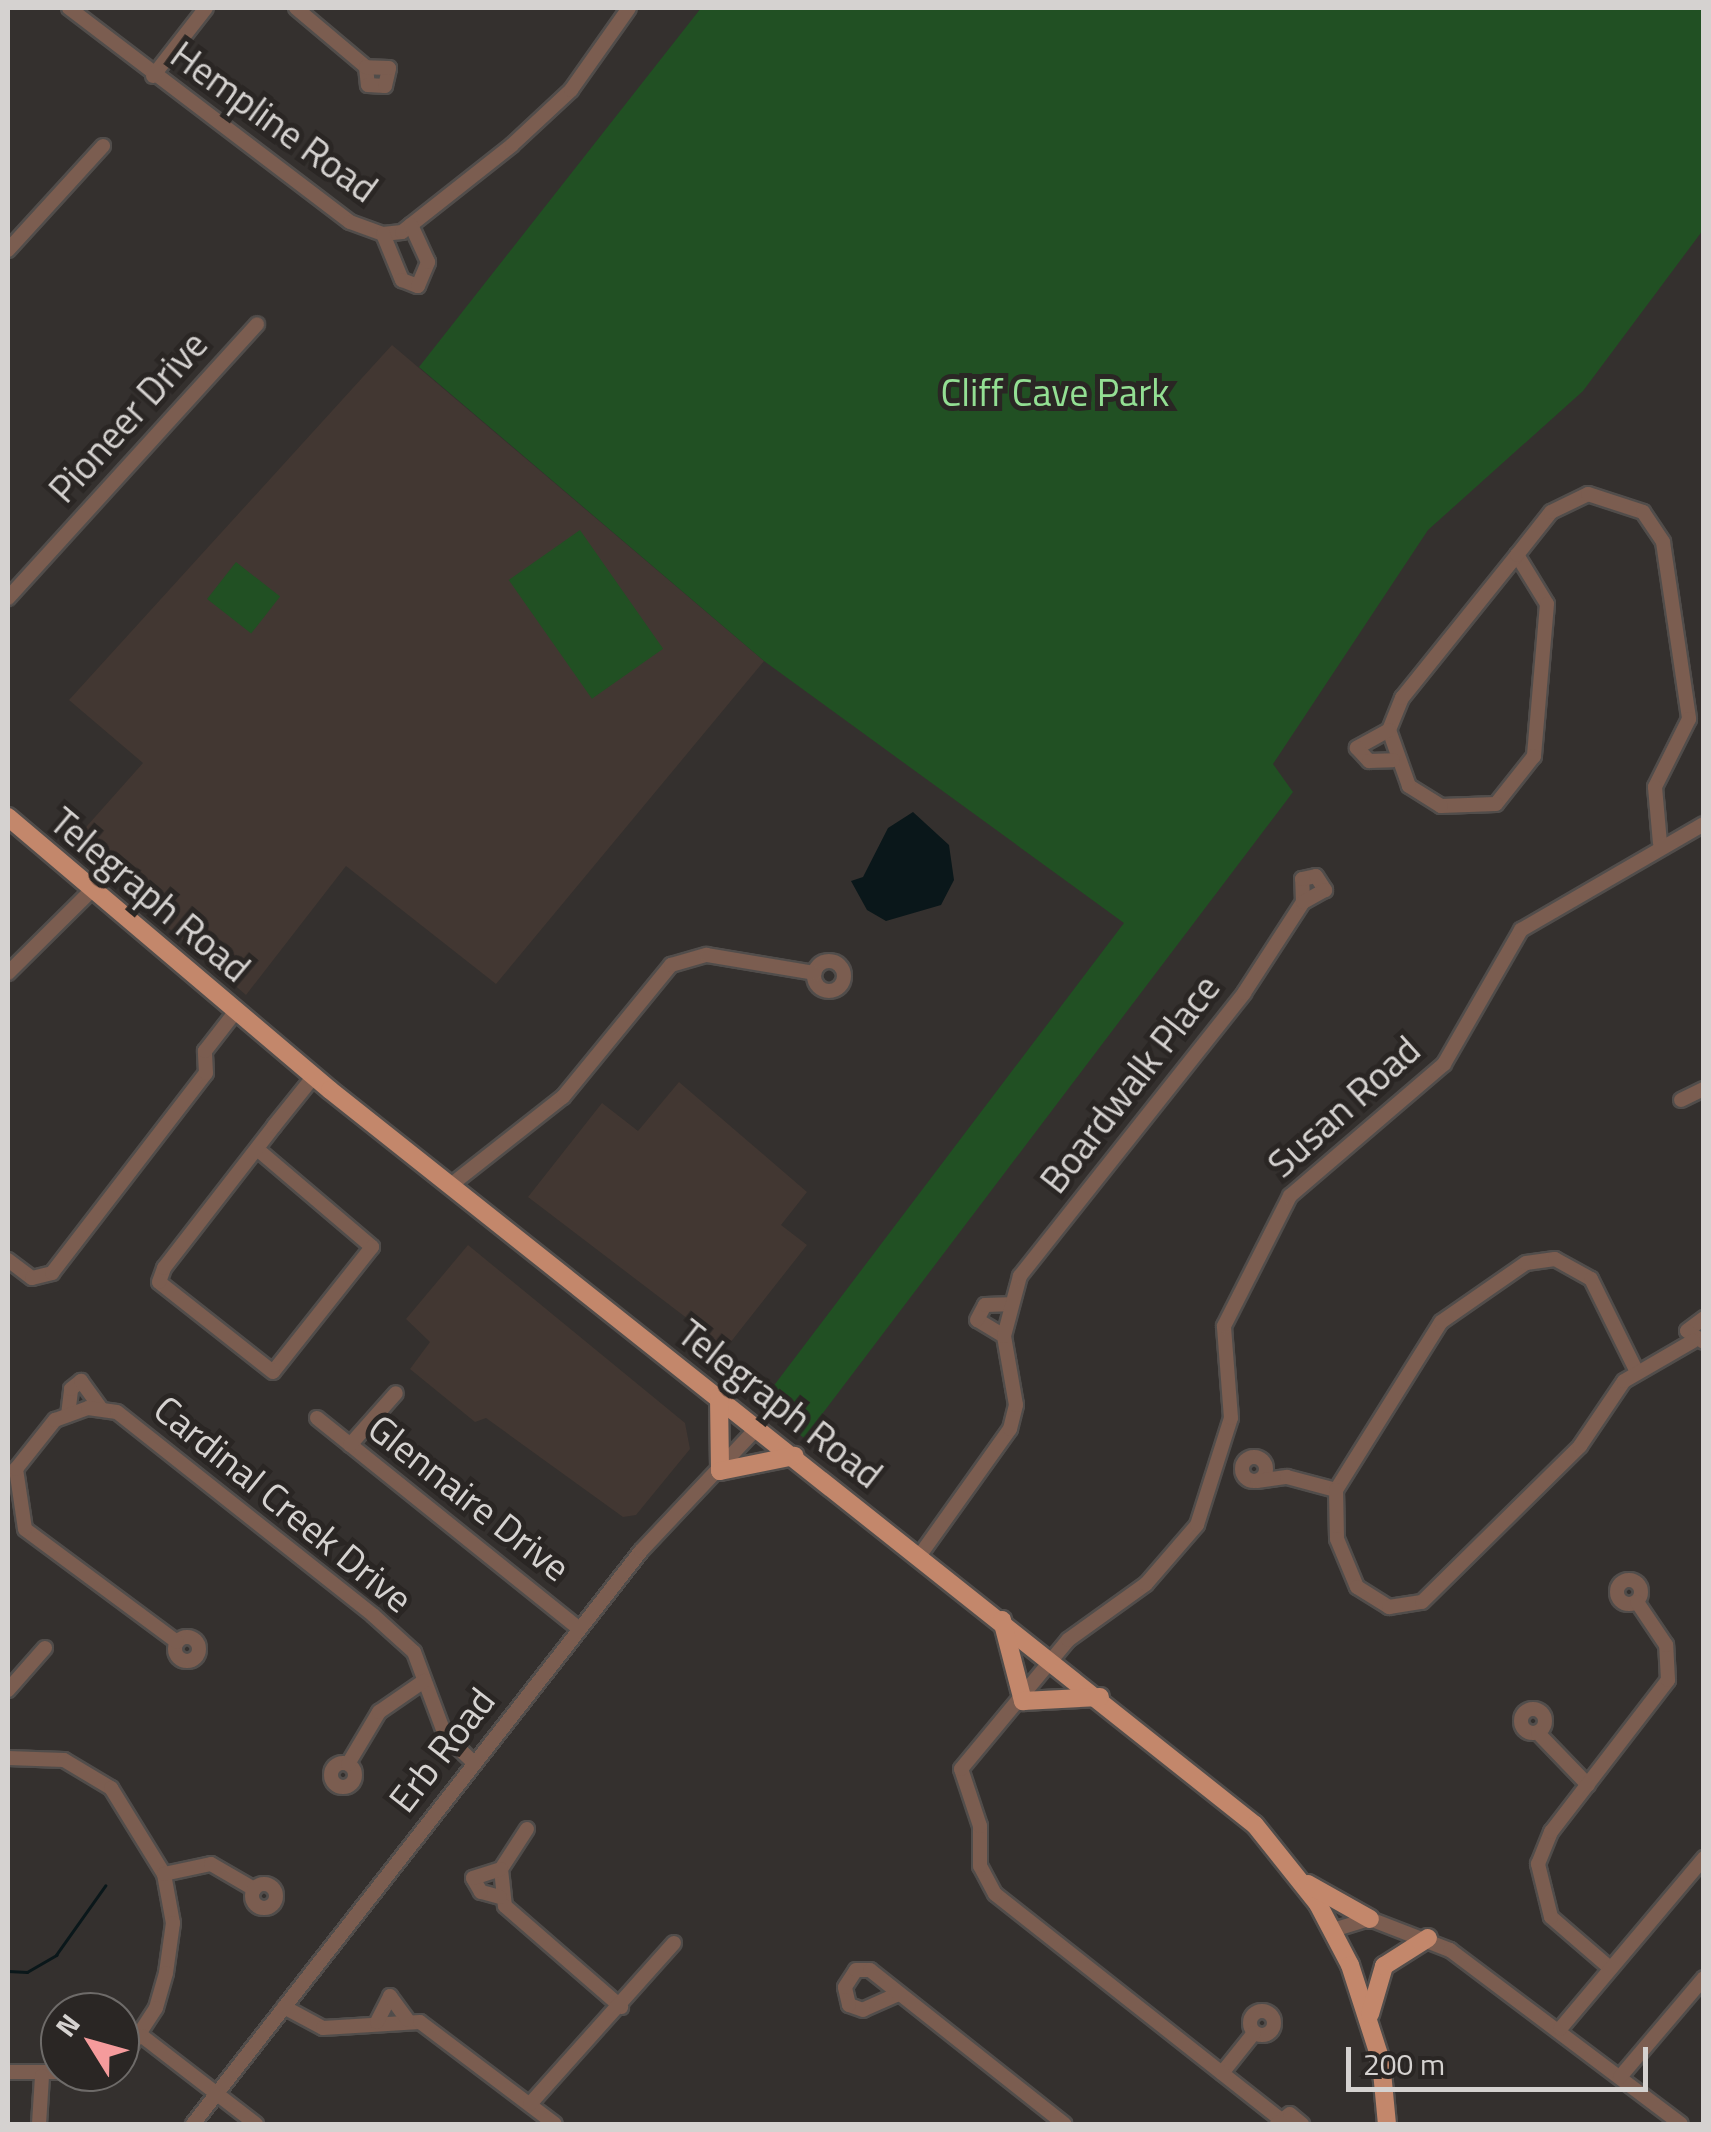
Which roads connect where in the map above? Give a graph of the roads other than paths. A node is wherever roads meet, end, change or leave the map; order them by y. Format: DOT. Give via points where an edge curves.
graph roads {
  1 [pos="69,8"];
  2 [pos="206,8"];
  3 [pos="296,8"];
  4 [pos="629,8"];
  5 [pos="366,66"];
  6 [pos="154,76"];
  7 [pos="103,146"];
  8 [pos="406,229"];
  9 [pos="383,234"];
  10 [pos="8,250"];
  11 [pos="257,324"];
  12 [pos="1517,556"];
  13 [pos="8,598"];
  14 [pos="1389,730"];
  15 [pos="1393,760"];
  16 [pos="8,817"];
  17 [pos="1704,824"];
  18 [pos="1660,843"];
  19 [pos="94,888"];
  20 [pos="1303,902"];
  21 [pos="8,973"];
  22 [pos="814,973"];
  23 [pos="236,1010"];
  24 [pos="314,1076"];
  25 [pos="1704,1089"];
  26 [pos="1681,1100"];
  27 [pos="257,1148"];
  28 [pos="451,1185"];
  29 [pos="8,1260"];
  30 [pos="1008,1304"];
  31 [pos="1704,1318"];
  32 [pos="1004,1336"];
  33 [pos="1698,1341"];
  34 [pos="1637,1372"];
  35 [pos="396,1393"];
  36 [pos="719,1398"];
  37 [pos="100,1410"];
  38 [pos="68,1415"];
  39 [pos="317,1418"];
  40 [pos="758,1428"];
  41 [pos="350,1446"];
  42 [pos="794,1456"];
  43 [pos="1223,1458"];
  44 [pos="1264,1461"];
  45 [pos="1243,1464"];
  46 [pos="720,1471"];
  47 [pos="1287,1477"];
  48 [pos="1257,1481"];
  49 [pos="10,1488"];
  50 [pos="1336,1490"];
  51 [pos="12,1512"];
  52 [pos="920,1555"];
  53 [pos="1636,1602"];
  54 [pos="1001,1619"];
  55 [pos="579,1629"];
  56 [pos="177,1642"];
  57 [pos="44,1648"];
  58 [pos="1054,1660"];
  59 [pos="424,1681"];
  60 [pos="8,1690"];
  61 [pos="1100,1697"];
  62 [pos="1022,1701"];
  63 [pos="1538,1732"];
  64 [pos="8,1758"];
  65 [pos="474,1763"];
  66 [pos="348,1764"];
  67 [pos="1588,1785"];
  68 [pos="527,1830"];
  69 [pos="1704,1858"];
  70 [pos="501,1869"];
  71 [pos="164,1874"];
  72 [pos="1303,1881"];
  73 [pos="254,1888"];
  74 [pos="500,1896"];
  75 [pos="1370,1919"];
  76 [pos="1333,1930"];
  77 [pos="1428,1938"];
  78 [pos="674,1943"];
  79 [pos="1610,1968"];
  80 [pos="1704,1978"];
  81 [pos="896,1995"];
  82 [pos="284,2007"];
  83 [pos="622,2007"];
  84 [pos="1370,2014"];
  85 [pos="407,2019"];
  86 [pos="376,2022"];
  87 [pos="1560,2029"];
  88 [pos="1254,2034"];
  89 [pos="142,2036"];
  90 [pos="140,2038"];
  91 [pos="8,2072"];
  92 [pos="1222,2073"];
  93 [pos="40,2076"];
  94 [pos="1620,2077"];
  95 [pos="41,2092"];
  96 [pos="216,2094"];
  97 [pos="530,2104"];
  98 [pos="1278,2122"];
  99 [pos="39,2124"];
  100 [pos="192,2124"];
  101 [pos="256,2124"];
  102 [pos="556,2124"];
  103 [pos="1064,2124"];
  104 [pos="1302,2124"];
  105 [pos="1387,2124"];
  106 [pos="1681,2124"];
  1 -- 6 [label="street, Hempline Road"];
  2 -- 6 [label="street"];
  3 -- 5 [label="street"];
  4 -- 8 [label="street" via="571,90"];
  6 -- 9 [label="street, Hempline Road" via="350,222"];
  7 -- 10 [label="street"];
  8 -- 9 [label="street, Hempline Road"];
  8 -- 9 [label="street" via="428,262 418,286 402,280"];
  11 -- 13 [label="street, Pioneer Drive"];
  12 -- 14 [label="street" via="1402,698"];
  12 -- 15 [label="street" via="1544,591 1548,620 1528,772 1504,800 1473,811 1426,798"];
  12 -- 18 [label="street" via="1552,512 1588,494 1643,512 1663,542 1689,719 1655,787"];
  14 -- 15 [label="street"];
  14 -- 15 [label="street" via="1357,748 1370,761"];
  16 -- 19 [label="main road, Telegraph Road"];
  17 -- 18 [label="street, Susan Road"];
  18 -- 43 [label="street, Susan Road" via="1509,941 1444,1064 1279,1211 1224,1326 1232,1399"];
  19 -- 21 [label="street"];
  19 -- 23 [label="main road, Telegraph Road"];
  20 -- 30 [label="street, Boardwalk Place"];
  22 -- 28 [label="street" via="707,955 671,965 563,1097"];
  23 -- 24 [label="main road, Telegraph Road"];
  23 -- 29 [label="street" via="206,1051 206,1073 52,1273 32,1278"];
  24 -- 27 [label="street"];
  24 -- 28 [label="main road, Telegraph Road"];
  25 -- 26 [label="street"];
  27 -- 27 [label="street" via="372,1247 273,1372 158,1282"];
  28 -- 36 [label="main road, Telegraph Road"];
  30 -- 32 [label="street, Boardwalk Place"];
  30 -- 32 [label="street, Boardwalk Place" via="985,1305 977,1320"];
  31 -- 33 [label="street" via="1688,1324"];
  32 -- 52 [label="street, Boardwalk Place" via="1016,1405 1010,1429"];
  33 -- 34 [label="street"];
  34 -- 50 [label="street" via="1591,1279 1555,1260 1526,1262 1441,1322"];
  34 -- 50 [label="street" via="1580,1446 1436,1595 1410,1607 1376,1602 1347,1572"];
  35 -- 41 [label="street"];
  36 -- 40 [label="main road, Telegraph Road"];
  36 -- 46 [label="main road"];
  37 -- 38 [label="street, Cardinal Creek Drive"];
  37 -- 38 [label="street, Cardinal Creek Drive" via="82,1381"];
  37 -- 59 [label="street, Cardinal Creek Drive" via="117,1412 373,1616 414,1652"];
  38 -- 49 [label="street, Cardinal Creek Drive" via="26,1451"];
  39 -- 41 [label="street, Glennaire Drive"];
  40 -- 42 [label="main road, Telegraph Road"];
  40 -- 46 [label="street, Erb Road"];
  41 -- 55 [label="street, Glennaire Drive"];
  42 -- 46 [label="main road"];
  42 -- 52 [label="main road, Telegraph Road"];
  43 -- 45 [label="street"];
  43 -- 58 [label="street, Susan Road" via="1182,1546"];
  44 -- 45 [label="street"];
  44 -- 47 [label="street"];
  44 -- 48 [label="street"];
  45 -- 48 [label="street"];
  46 -- 55 [label="street, Erb Road"];
  47 -- 48 [label="street"];
  47 -- 50 [label="street"];
  49 -- 51 [label="street, Cardinal Creek Drive"];
  51 -- 56 [label="street, Cardinal Creek Drive" via="42,1548"];
  52 -- 54 [label="main road, Telegraph Road"];
  53 -- 67 [label="street" via="1666,1645 1668,1680"];
  54 -- 58 [label="main road, Telegraph Road"];
  54 -- 62 [label="main road"];
  55 -- 65 [label="street, Erb Road"];
  57 -- 60 [label="street"];
  58 -- 61 [label="main road, Telegraph Road"];
  58 -- 62 [label="street, Susan Road"];
  59 -- 65 [label="street, Cardinal Creek Drive" via="445,1735"];
  59 -- 66 [label="street" via="379,1712"];
  61 -- 62 [label="main road"];
  61 -- 72 [label="main road, Telegraph Road" via="1227,1798"];
  62 -- 92 [label="street, Susan Road" via="962,1769 980,1826 984,1879"];
  63 -- 67 [label="street"];
  64 -- 71 [label="street" via="64,1760 111,1788"];
  65 -- 82 [label="street, Erb Road"];
  67 -- 79 [label="street" via="1543,1844 1537,1884 1551,1918"];
  68 -- 70 [label="street"];
  69 -- 79 [label="street"];
  70 -- 74 [label="street"];
  70 -- 74 [label="street" via="483,1868 473,1878 480,1892"];
  71 -- 73 [label="street" via="212,1864"];
  71 -- 89 [label="street" via="173,1934"];
  72 -- 75 [label="main road"];
  72 -- 76 [label="main road, Telegraph Road"];
  74 -- 83 [label="street"];
  75 -- 76 [label="street"];
  75 -- 77 [label="street"];
  76 -- 84 [label="main road, Telegraph Road"];
  77 -- 84 [label="main road" via="1384,1966"];
  77 -- 87 [label="street"];
  78 -- 83 [label="street"];
  79 -- 87 [label="street"];
  80 -- 94 [label="street"];
  81 -- 103 [label="street"];
  82 -- 86 [label="street" via="323,2028"];
  82 -- 96 [label="street, Erb Road"];
  83 -- 97 [label="street"];
  84 -- 105 [label="main road, Telegraph Road"];
  85 -- 86 [label="street"];
  85 -- 86 [label="street" via="390,1996"];
  85 -- 97 [label="street"];
  87 -- 94 [label="street"];
  88 -- 92 [label="street"];
  89 -- 90 [label="street"];
  89 -- 96 [label="street"];
  91 -- 93 [label="street"];
  92 -- 98 [label="street"];
  94 -- 106 [label="street"];
  95 -- 99 [label="street"];
  96 -- 100 [label="street, Erb Road"];
  96 -- 101 [label="street"];
  97 -- 102 [label="street"];
  98 -- 104 [label="street" via="1293,2115"];
}
